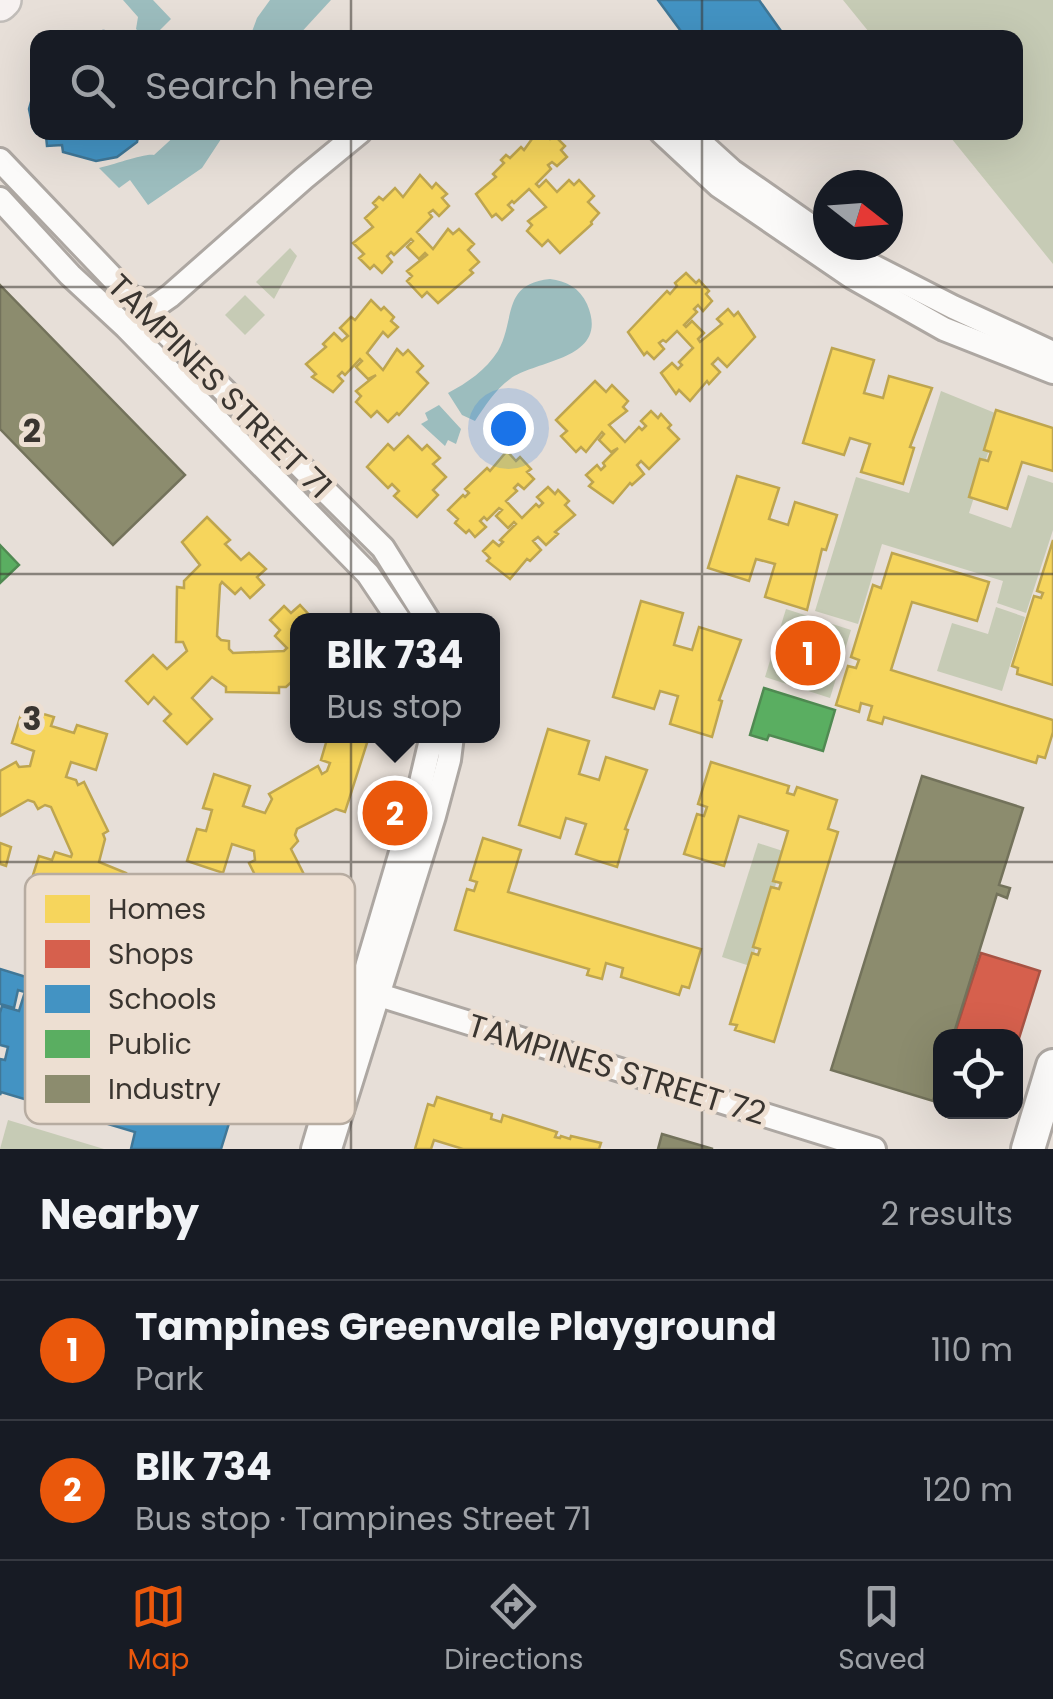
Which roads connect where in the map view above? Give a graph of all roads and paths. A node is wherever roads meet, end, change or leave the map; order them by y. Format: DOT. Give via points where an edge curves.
graph roads {
  1 [pos="330,140"];
  2 [pos="350,140"];
  3 [pos="670,140"];
  4 [pos="698,140"];
  5 [pos="0,160"];
  6 [pos="304,178"];
  7 [pos="0,199"];
  8 [pos="813,228"];
  9 [pos="861,260"];
  10 [pos="146,313"];
  11 [pos="126,327"];
  12 [pos="1053,353"];
  13 [pos="1053,372"];
  14 [pos="394,613"];
  15 [pos="424,613"];
  16 [pos="430,743"];
  17 [pos="451,743"];
  18 [pos="369,992"];
  19 [pos="355,1031"];
  20 [pos="355,1048"];
  21 [pos="1053,1066"];
  22 [pos="321,1124"];
  23 [pos="336,1124"];
  24 [pos="312,1149"];
  25 [pos="330,1149"];
  26 [pos="874,1149"];
  27 [pos="1028,1149"];
  1 -- 6 [label="street"];
  2 -- 6 [label="street"];
  3 -- 13 [label="street" via="719,186 852,277 944,328"];
  4 -- 8 [label="street"];
  5 -- 10 [label="street, TAMPINES STREET 71"];
  6 -- 10 [label="street"];
  7 -- 11 [label="street, TAMPINES STREET 71"];
  9 -- 12 [label="street"];
  10 -- 11 [label="street"];
  10 -- 15 [label="street, TAMPINES STREET 71" via="383,548"];
  11 -- 14 [label="street, TAMPINES STREET 71" via="368,574"];
  16 -- 18 [label="street"];
  17 -- 18 [label="street" via="434,816"];
  18 -- 19 [label="street"];
  18 -- 20 [label="street"];
  18 -- 26 [label="street, TAMPINES STREET 72"];
  21 -- 27 [label="main road"];
  22 -- 24 [label="street"];
  23 -- 25 [label="street"];
}
